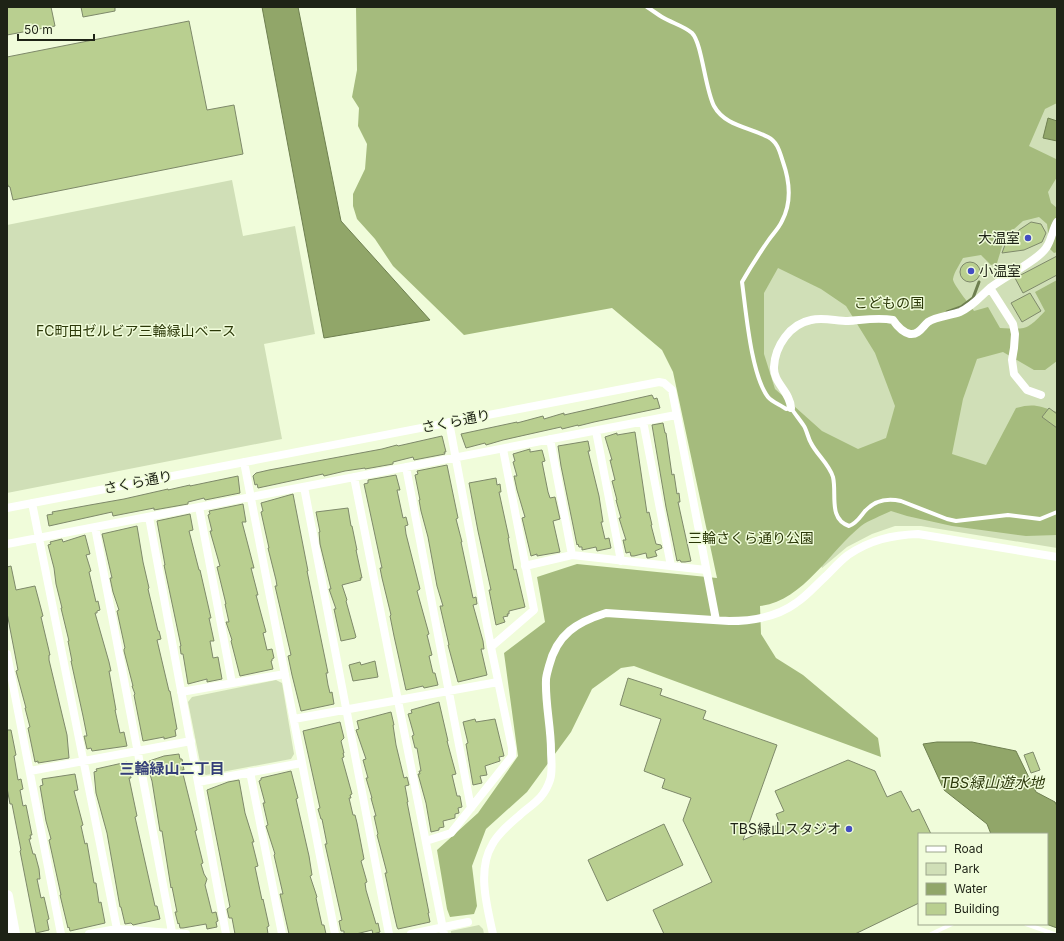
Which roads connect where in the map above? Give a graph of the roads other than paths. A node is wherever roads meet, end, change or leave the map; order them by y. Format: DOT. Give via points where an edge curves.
graph roads {
  1 [pos="647,7"];
  2 [pos="1057,222"];
  3 [pos="990,288"];
  4 [pos="1041,395"];
  5 [pos="791,408"];
  6 [pos="676,415"];
  7 [pos="643,421"];
  8 [pos="449,422"];
  9 [pos="596,431"];
  10 [pos="550,440"];
  11 [pos="504,449"];
  12 [pos="455,458"];
  13 [pos="244,462"];
  14 [pos="406,467"];
  15 [pos="354,477"];
  16 [pos="304,487"];
  17 [pos="250,497"];
  18 [pos="32,503"];
  19 [pos="200,507"];
  20 [pos="7,508"];
  21 [pos="1057,512"];
  22 [pos="149,517"];
  23 [pos="95,527"];
  24 [pos="39,538"];
  25 [pos="7,544"];
  26 [pos="572,555"];
  27 [pos="1057,557"];
  28 [pos="621,561"];
  29 [pos="525,566"];
  30 [pos="671,566"];
  31 [pos="706,570"];
  32 [pos="716,620"];
  33 [pos="491,647"];
  34 [pos="7,654"];
  35 [pos="285,674"];
  36 [pos="498,682"];
  37 [pos="232,683"];
  38 [pos="449,691"];
  39 [pos="182,692"];
  40 [pos="398,700"];
  41 [pos="346,710"];
  42 [pos="294,720"];
  43 [pos="191,741"];
  44 [pos="137,751"];
  45 [pos="84,761"];
  46 [pos="302,763"];
  47 [pos="30,771"];
  48 [pos="250,772"];
  49 [pos="198,782"];
  50 [pos="472,808"];
  51 [pos="426,842"];
  52 [pos="7,896"];
  53 [pos="468,922"];
  54 [pos="950,925"];
  55 [pos="1029,925"];
  56 [pos="117,929"];
  57 [pos="443,931"];
  58 [pos="172,932"];
  59 [pos="14,934"];
  60 [pos="61,934"];
  61 [pos="89,934"];
  62 [pos="186,934"];
  63 [pos="226,934"];
  64 [pos="282,934"];
  65 [pos="335,934"];
  66 [pos="389,934"];
  67 [pos="411,934"];
  68 [pos="493,934"];
  69 [pos="931,934"];
  70 [pos="1054,934"];
  1 -- 5 [label="lane" via="693,34 698,44 710,95 718,112 738,126 769,137 780,152 789,180 789,203 782,222 742,282 758,378 769,398 786,409"];
  2 -- 3 [label="street" via="1046,249"];
  3 -- 4 [label="street" via="1013,324 1014,374 1027,390"];
  3 -- 5 [label="street" via="961,312 928,322 920,331 911,334 903,331 893,320 884,318 811,320 797,326 777,349 773,369 776,379 791,400"];
  5 -- 21 [label="lane" via="804,427 811,444 830,469 836,512 838,520 843,524 849,526 856,523 871,505 894,499 956,521 1008,515 1040,519"];
  6 -- 7 [label="street"];
  6 -- 8 [label="street, さくら通り" via="672,390 659,382"];
  6 -- 31 [label="street, さくら通り"];
  7 -- 9 [label="street"];
  7 -- 30 [label="street"];
  8 -- 12 [label="street"];
  8 -- 13 [label="street, さくら通り"];
  9 -- 10 [label="street"];
  9 -- 28 [label="street"];
  10 -- 11 [label="street"];
  10 -- 26 [label="street"];
  11 -- 12 [label="street"];
  11 -- 29 [label="street"];
  12 -- 14 [label="street"];
  12 -- 33 [label="street"];
  13 -- 17 [label="street"];
  13 -- 18 [label="street, さくら通り"];
  14 -- 15 [label="street"];
  14 -- 38 [label="street"];
  15 -- 16 [label="street"];
  15 -- 40 [label="street"];
  16 -- 17 [label="street"];
  16 -- 41 [label="street"];
  17 -- 19 [label="street"];
  17 -- 35 [label="street"];
  18 -- 20 [label="street, さくら通り"];
  18 -- 24 [label="street"];
  19 -- 22 [label="street"];
  19 -- 37 [label="street"];
  22 -- 23 [label="street"];
  22 -- 39 [label="street"];
  23 -- 24 [label="street"];
  23 -- 44 [label="street"];
  24 -- 25 [label="street"];
  24 -- 45 [label="street"];
  26 -- 28 [label="street"];
  26 -- 29 [label="street"];
  27 -- 32 [label="street" via="918,534 897,535 875,541 848,555 798,602 780,613 741,621"];
  28 -- 30 [label="street"];
  29 -- 33 [label="street" via="534,610"];
  30 -- 31 [label="street"];
  31 -- 32 [label="street, さくら通り"];
  32 -- 68 [label="street" via="606,613 588,619 571,629 558,643 546,679 551,744 550,779 540,799 500,834 491,846 485,863 484,894"];
  33 -- 36 [label="street"];
  34 -- 47 [label="street"];
  35 -- 37 [label="street"];
  35 -- 42 [label="street"];
  36 -- 38 [label="street"];
  36 -- 50 [label="street" via="512,756"];
  37 -- 39 [label="street"];
  38 -- 40 [label="street"];
  38 -- 50 [label="street"];
  39 -- 43 [label="street"];
  40 -- 41 [label="street"];
  40 -- 51 [label="street"];
  41 -- 42 [label="street"];
  41 -- 66 [label="street"];
  42 -- 46 [label="street"];
  43 -- 44 [label="street"];
  43 -- 49 [label="street"];
  44 -- 45 [label="street"];
  44 -- 58 [label="street"];
  45 -- 47 [label="street"];
  45 -- 56 [label="street"];
  46 -- 48 [label="street"];
  46 -- 65 [label="street"];
  47 -- 60 [label="street"];
  48 -- 49 [label="street"];
  48 -- 64 [label="street"];
  49 -- 63 [label="street"];
  50 -- 51 [label="street" via="451,833"];
  51 -- 57 [label="street"];
  52 -- 59 [label="street"];
  53 -- 57 [label="street"];
  54 -- 69 [label="lane"];
  55 -- 70 [label="lane"];
  56 -- 58 [label="street"];
  56 -- 61 [label="street"];
  57 -- 67 [label="street"];
  58 -- 62 [label="street"];
}
